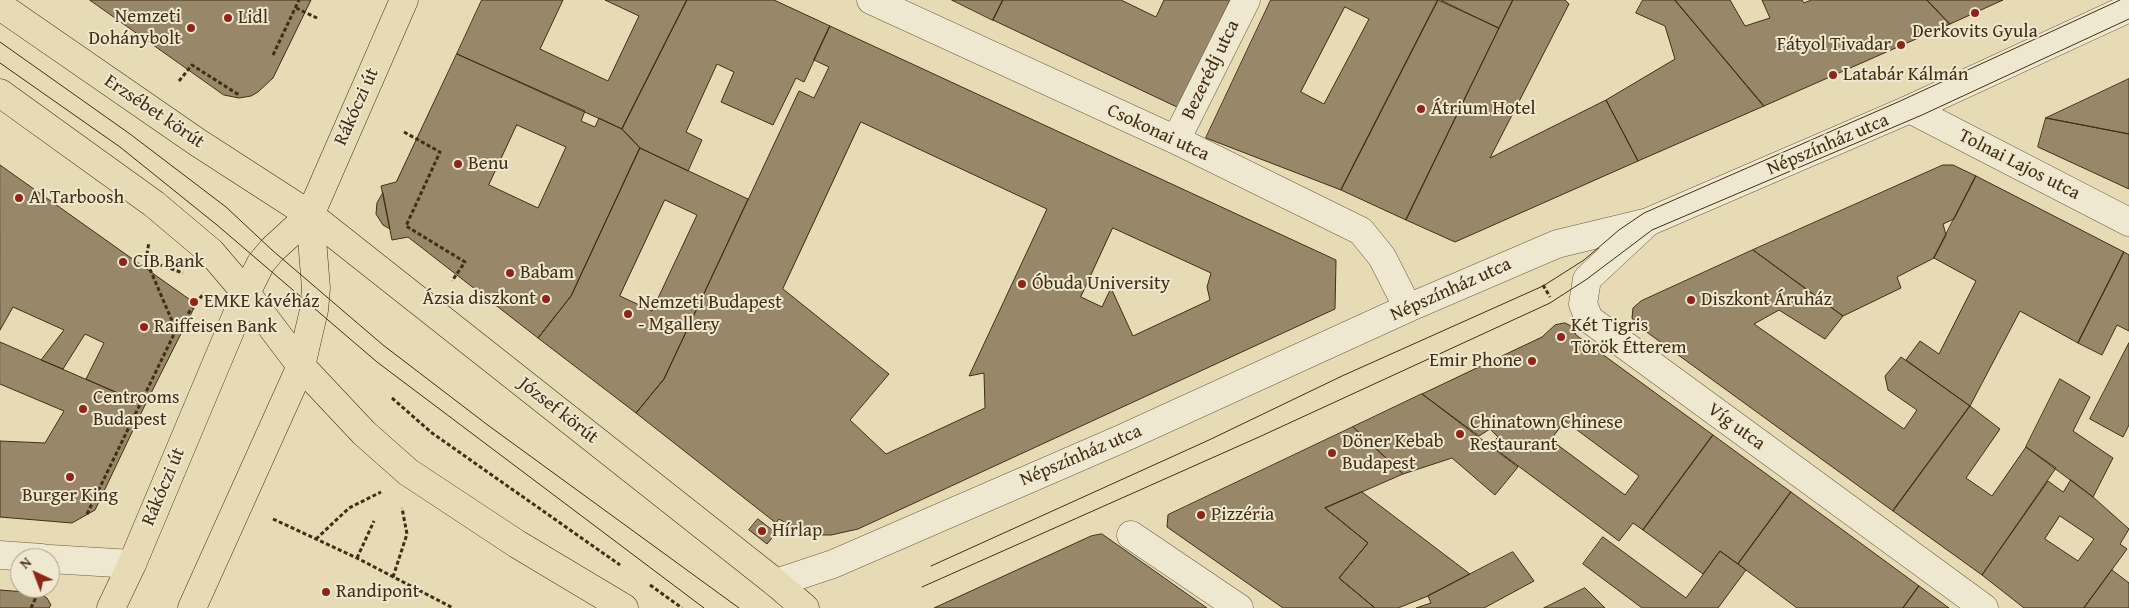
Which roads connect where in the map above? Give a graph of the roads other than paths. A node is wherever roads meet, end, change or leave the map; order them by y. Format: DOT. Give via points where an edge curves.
graph roads {
  1 [pos="404,0"];
  2 [pos="872,0"];
  3 [pos="1246,0"];
  4 [pos="0,6"];
  5 [pos="2129,8"];
  6 [pos="0,93"];
  7 [pos="1910,109"];
  8 [pos="1176,140"];
  9 [pos="310,215"];
  10 [pos="1648,222"];
  11 [pos="2129,222"];
  12 [pos="246,293"];
  13 [pos="1408,308"];
  14 [pos="301,366"];
  15 [pos="1131,535"];
  16 [pos="60,559"];
  17 [pos="132,564"];
  18 [pos="776,583"];
  19 [pos="111,608"];
  20 [pos="192,608"];
  21 [pos="624,608"];
  22 [pos="805,608"];
  23 [pos="1239,608"];
  24 [pos="1984,608"];
  1 -- 9 [label="main road, Rákóczi út"];
  2 -- 8 [label="street, Csokonai utca"];
  3 -- 8 [label="street, Bezerédj utca"];
  4 -- 9 [label="main road, Erzsébet körút" via="197,142"];
  5 -- 7 [label="street, Népszínház utca"];
  6 -- 12 [label="main road" via="154,204 211,252"];
  7 -- 10 [label="street, Népszínház utca"];
  7 -- 11 [label="street, Tolnai Lajos utca"];
  8 -- 13 [label="street, Csokonai utca" via="1361,231 1382,257"];
  9 -- 12 [label="main road, Rákóczi út" via="261,263"];
  9 -- 14 [label="main road, Rákóczi út" via="316,288"];
  9 -- 18 [label="main road, József körút"];
  10 -- 13 [label="street, Népszínház utca" via="1558,244"];
  10 -- 24 [label="street, Víg utca" via="1587,278 1583,304 1589,319"];
  12 -- 14 [label="main road"];
  12 -- 17 [label="main road, Rákóczi út"];
  13 -- 18 [label="street, Népszínház utca" via="1130,435 833,564"];
  14 -- 20 [label="main road, Rákóczi út"];
  14 -- 21 [label="main road" via="364,433 408,472 517,544"];
  15 -- 23 [label="street"];
  16 -- 17 [label="street"];
  17 -- 19 [label="main road, Rákóczi út"];
  18 -- 22 [label="main road, József körút"];
}
